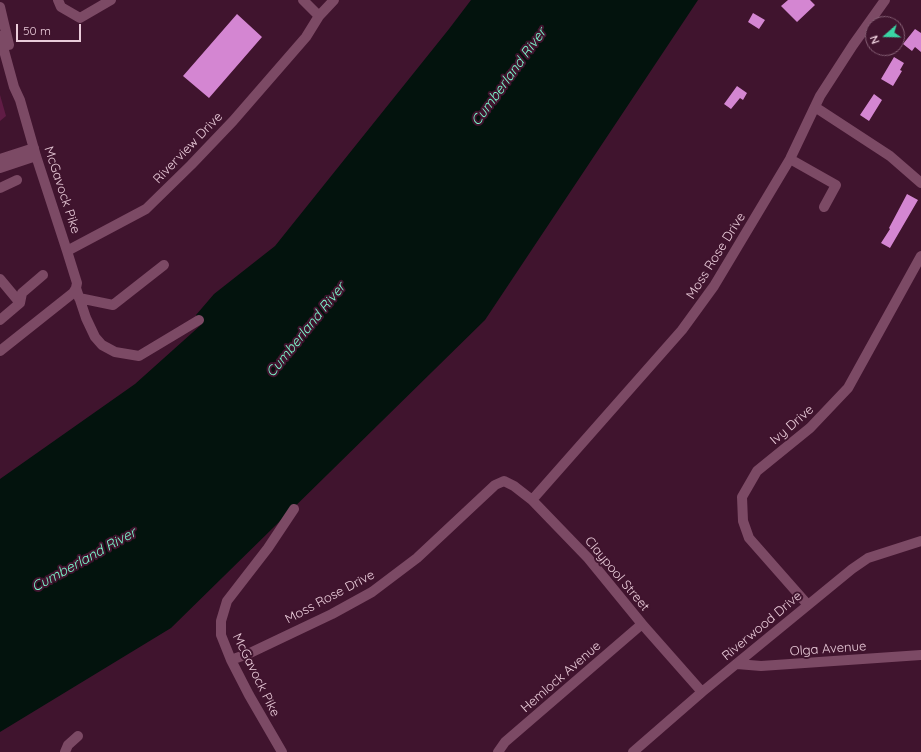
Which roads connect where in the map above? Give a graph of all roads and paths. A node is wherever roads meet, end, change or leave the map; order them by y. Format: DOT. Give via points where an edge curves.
graph roads {
  1 [pos="58,0"];
  2 [pos="111,0"];
  3 [pos="303,0"];
  4 [pos="334,0"];
  5 [pos="885,0"];
  6 [pos="0,7"];
  7 [pos="320,16"];
  8 [pos="0,36"];
  9 [pos="20,100"];
  10 [pos="815,107"];
  11 [pos="35,152"];
  12 [pos="0,159"];
  13 [pos="790,159"];
  14 [pos="0,168"];
  15 [pos="17,180"];
  16 [pos="921,182"];
  17 [pos="0,188"];
  18 [pos="824,207"];
  19 [pos="67,251"];
  20 [pos="921,256"];
  21 [pos="164,265"];
  22 [pos="43,275"];
  23 [pos="0,279"];
  24 [pos="78,293"];
  25 [pos="20,303"];
  26 [pos="0,320"];
  27 [pos="198,320"];
  28 [pos="0,351"];
  29 [pos="504,481"];
  30 [pos="532,500"];
  31 [pos="294,509"];
  32 [pos="921,541"];
  33 [pos="808,605"];
  34 [pos="642,624"];
  35 [pos="921,655"];
  36 [pos="231,660"];
  37 [pos="737,664"];
  38 [pos="702,692"];
  39 [pos="78,736"];
  40 [pos="65,752"];
  41 [pos="282,752"];
  42 [pos="498,752"];
  43 [pos="633,752"];
  1 -- 2 [label="street" via="61,8 80,18"];
  3 -- 7 [label="street"];
  4 -- 7 [label="street, Riverview Drive"];
  5 -- 10 [label="street, Moss Rose Drive" via="853,45"];
  6 -- 9 [label="street, McGavock Pike" via="19,85"];
  7 -- 19 [label="street, Riverview Drive" via="306,37 233,121 146,209"];
  8 -- 9 [label="street, McGavock Pike"];
  9 -- 11 [label="street, McGavock Pike"];
  10 -- 13 [label="street, Moss Rose Drive"];
  10 -- 16 [label="street" via="890,156"];
  11 -- 12 [label="street"];
  11 -- 14 [label="street"];
  11 -- 19 [label="street, McGavock Pike"];
  13 -- 18 [label="street" via="836,185"];
  13 -- 30 [label="street, Moss Rose Drive" via="714,286 682,330"];
  15 -- 17 [label="street"];
  19 -- 24 [label="street, McGavock Pike"];
  20 -- 33 [label="street, Ivy Drive" via="848,388 810,428 757,471 742,497 743,521 749,538"];
  21 -- 24 [label="street" via="113,305"];
  22 -- 25 [label="street" via="22,293"];
  23 -- 25 [label="street"];
  24 -- 27 [label="street, McGavock Pike" via="95,337 102,345 115,352 139,356"];
  24 -- 28 [label="street" via="73,294"];
  25 -- 26 [label="street"];
  29 -- 30 [label="street, Claypool Street"];
  29 -- 36 [label="street, Moss Rose Drive" via="495,485 418,558 372,592 325,617"];
  30 -- 34 [label="street, Claypool Street" via="588,558"];
  31 -- 36 [label="street, McGavock Pike" via="227,601 221,621 221,635"];
  32 -- 33 [label="street, Riverwood Drive" via="868,558"];
  33 -- 37 [label="street, Riverwood Drive"];
  34 -- 38 [label="street, Claypool Street"];
  34 -- 42 [label="street, Hemlock Avenue" via="505,742"];
  35 -- 37 [label="street, Olga Avenue" via="761,666"];
  36 -- 41 [label="street, McGavock Pike" via="248,695"];
  37 -- 38 [label="street, Riverwood Drive"];
  38 -- 43 [label="street, Riverwood Drive"];
  39 -- 40 [label="street" via="68,745"];
}
